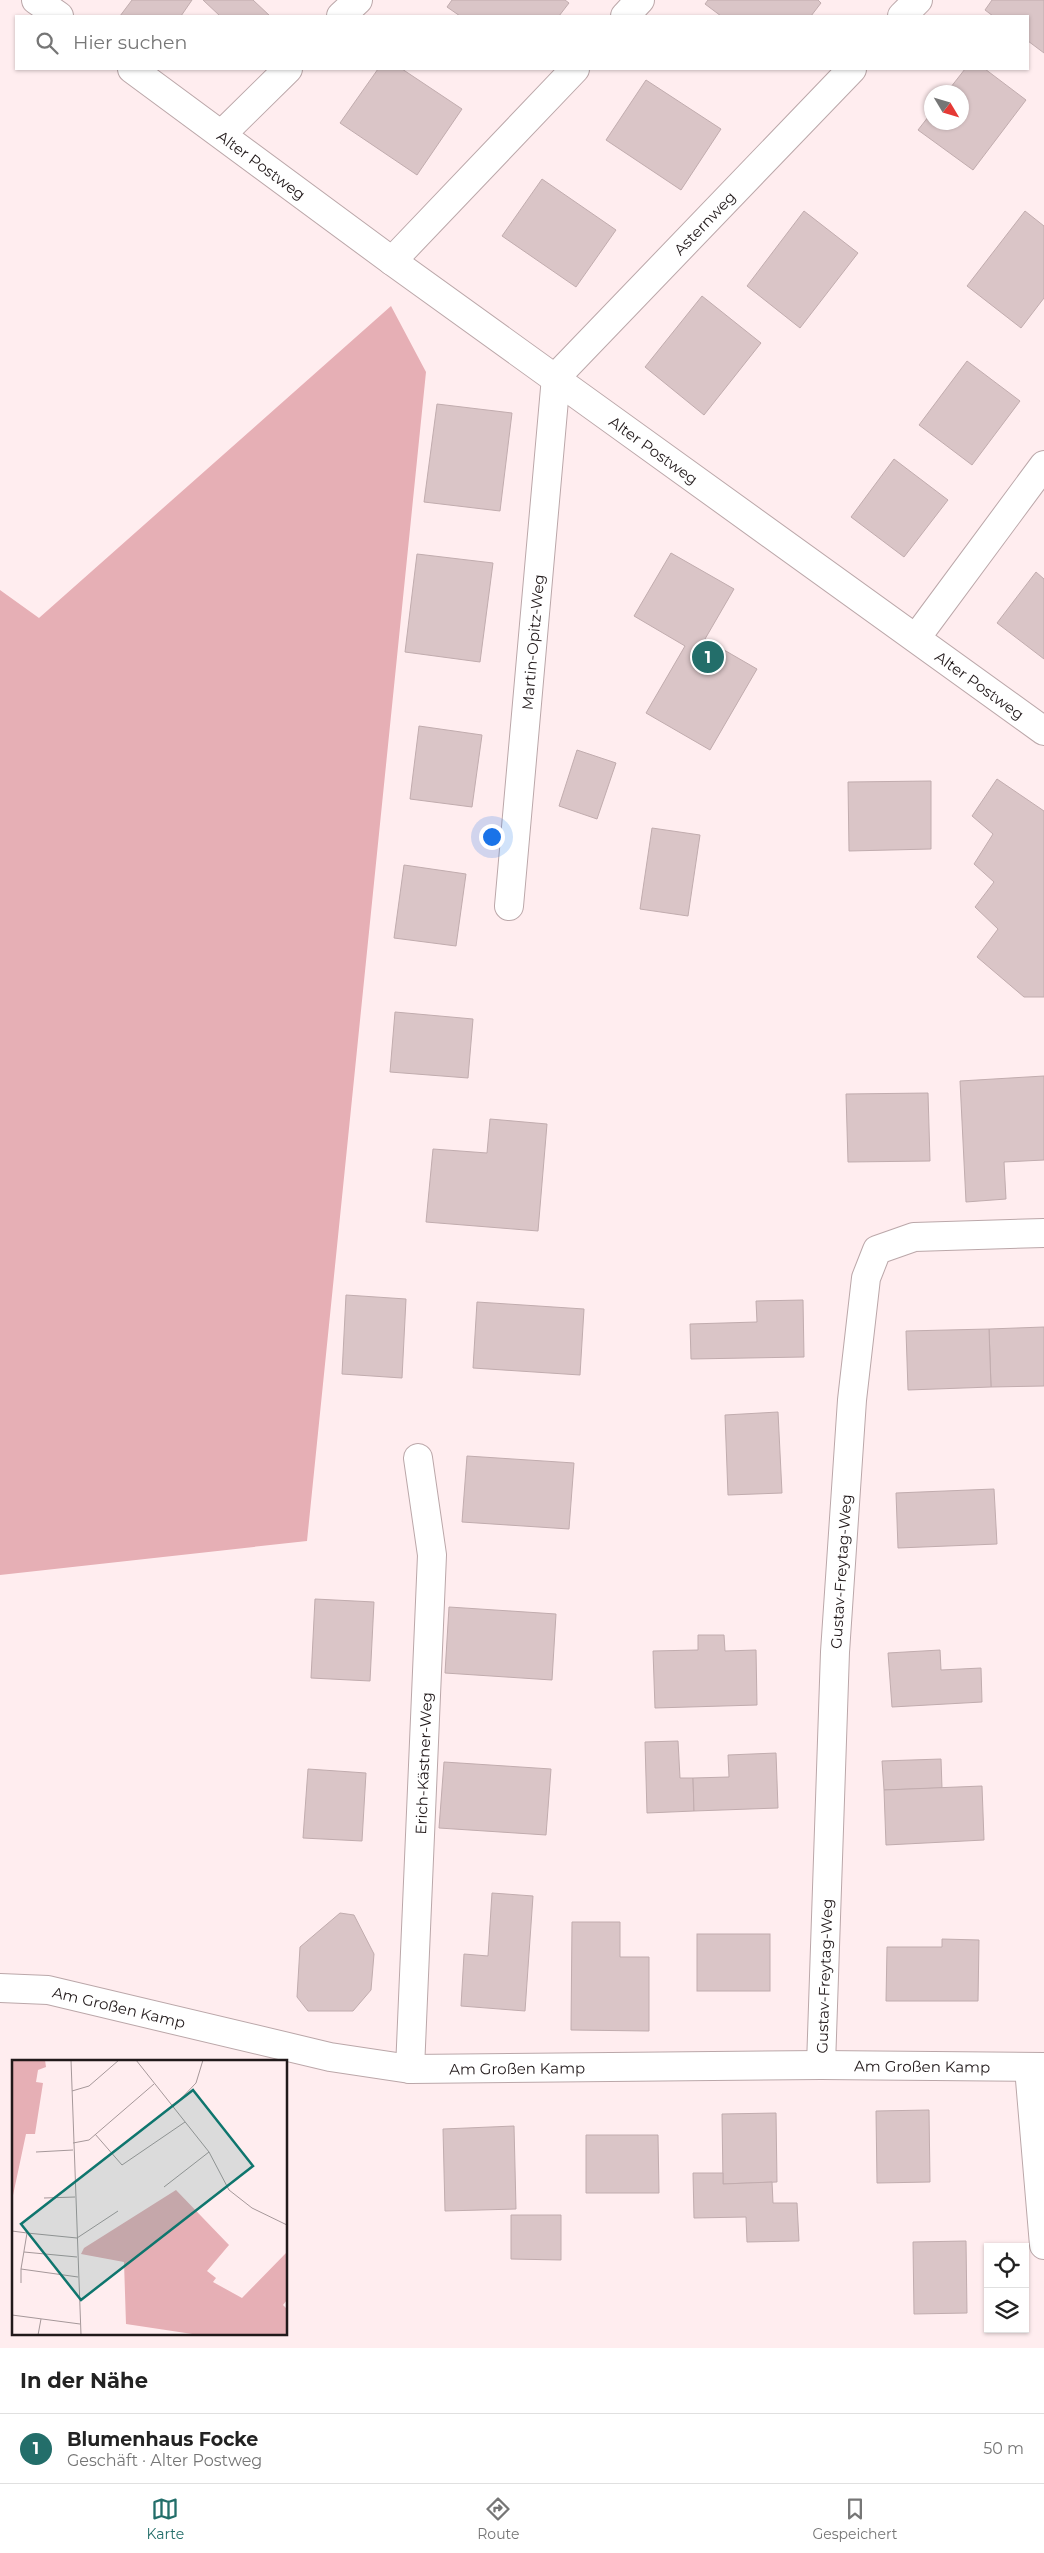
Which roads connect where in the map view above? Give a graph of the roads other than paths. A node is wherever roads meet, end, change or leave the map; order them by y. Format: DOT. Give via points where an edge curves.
graph roads {
  1 [pos="36,0"];
  2 [pos="358,0"];
  3 [pos="640,0"];
  4 [pos="918,0"];
  5 [pos="58,15"];
  6 [pos="342,15"];
  7 [pos="626,15"];
  8 [pos="903,15"];
  9 [pos="133,70"];
  10 [pos="287,70"];
  11 [pos="574,70"];
  12 [pos="851,70"];
  13 [pos="222,134"];
  14 [pos="392,261"];
  15 [pos="556,377"];
  16 [pos="1044,465"];
  17 [pos="916,638"];
  18 [pos="1044,731"];
  19 [pos="509,906"];
  20 [pos="1044,1233"];
  21 [pos="418,1458"];
  22 [pos="0,1988"];
  23 [pos="821,2065"];
  24 [pos="410,2068"];
  25 [pos="1037,2068"];
  26 [pos="1044,2245"];
  1 -- 5 [label="street"];
  2 -- 6 [label="street"];
  3 -- 7 [label="street"];
  4 -- 8 [label="street"];
  9 -- 13 [label="street, Alter Postweg"];
  10 -- 13 [label="street"];
  11 -- 14 [label="street"];
  12 -- 15 [label="street, Asternweg"];
  13 -- 14 [label="street, Alter Postweg"];
  14 -- 15 [label="street, Alter Postweg"];
  15 -- 17 [label="street, Alter Postweg"];
  15 -- 19 [label="street, Martin-Opitz-Weg"];
  16 -- 17 [label="street"];
  17 -- 18 [label="street, Alter Postweg"];
  20 -- 23 [label="street, Gustav-Freytag-Weg" via="914,1237 877,1250 866,1278 852,1400 835,1652"];
  21 -- 24 [label="street, Erich-Kästner-Weg" via="432,1555"];
  22 -- 24 [label="street, Am Großen Kamp" via="48,1990 330,2057"];
  23 -- 24 [label="street, Am Großen Kamp"];
  23 -- 25 [label="street, Am Großen Kamp"];
  25 -- 26 [label="street"];
}
